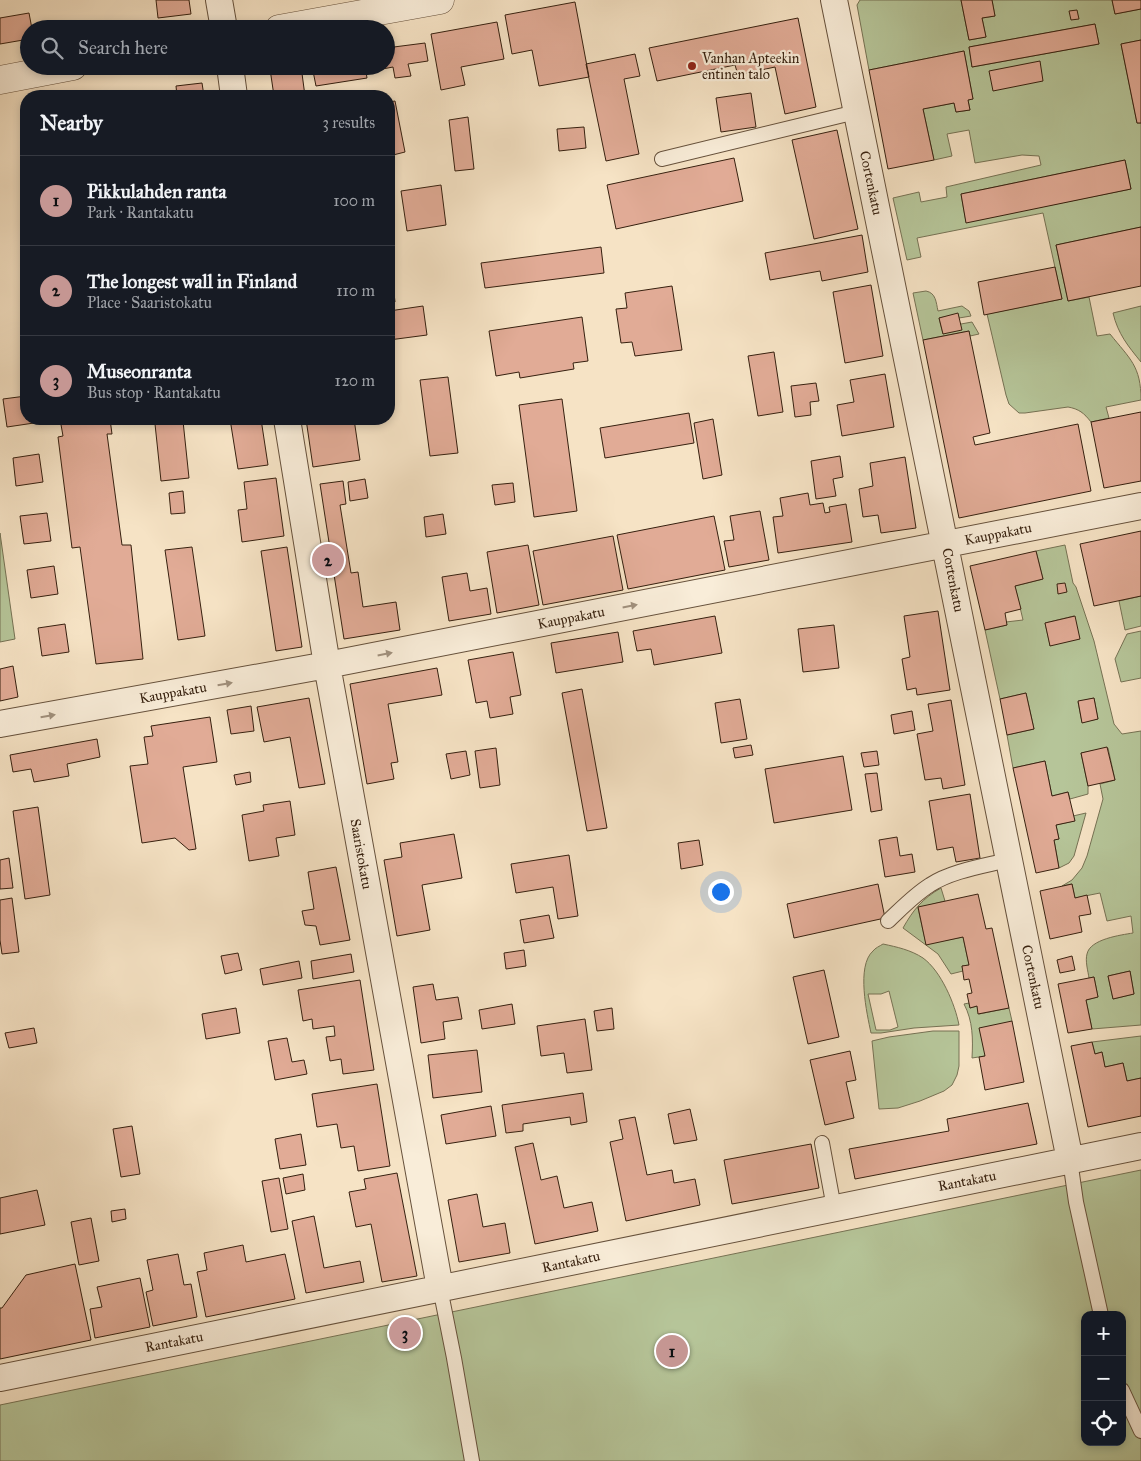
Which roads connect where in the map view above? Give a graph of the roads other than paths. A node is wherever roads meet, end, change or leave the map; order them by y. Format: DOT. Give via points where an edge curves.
graph roads {
  1 [pos="219,0"];
  2 [pos="440,0"];
  3 [pos="834,0"];
  4 [pos="222,20"];
  5 [pos="329,20"];
  6 [pos="26,75"];
  7 [pos="231,75"];
  8 [pos="0,80"];
  9 [pos="233,90"];
  10 [pos="856,112"];
  11 [pos="662,159"];
  12 [pos="288,425"];
  13 [pos="1141,506"];
  14 [pos="946,544"];
  15 [pos="326,665"];
  16 [pos="0,724"];
  17 [pos="1008,860"];
  18 [pos="888,921"];
  19 [pos="822,1143"];
  20 [pos="1141,1146"];
  21 [pos="1070,1160"];
  22 [pos="834,1208"];
  23 [pos="440,1288"];
  24 [pos="1100,1311"];
  25 [pos="0,1378"];
  26 [pos="1126,1399"];
  27 [pos="1141,1431"];
  28 [pos="472,1461"];
  1 -- 4 [label="street"];
  2 -- 5 [label="street"];
  3 -- 10 [label="street, Cortenkatu"];
  6 -- 8 [label="street"];
  7 -- 9 [label="street"];
  10 -- 11 [label="lane"];
  10 -- 14 [label="street, Cortenkatu"];
  12 -- 15 [label="street, Saaristokatu"];
  13 -- 14 [label="street, Kauppakatu"];
  15 -- 14 [label="street, Kauppakatu, one-way"];
  14 -- 17 [label="street, Cortenkatu"];
  16 -- 15 [label="street, Kauppakatu, one-way"];
  15 -- 23 [label="street, Saaristokatu"];
  17 -- 18 [label="lane" via="931,884"];
  17 -- 21 [label="street, Cortenkatu"];
  19 -- 22 [label="lane"];
  20 -- 21 [label="street, Rantakatu"];
  21 -- 22 [label="street, Rantakatu"];
  21 -- 24 [label="lane"];
  22 -- 23 [label="street, Rantakatu"];
  23 -- 25 [label="street, Rantakatu"];
  23 -- 28 [label="lane"];
  26 -- 27 [label="lane"];
}
